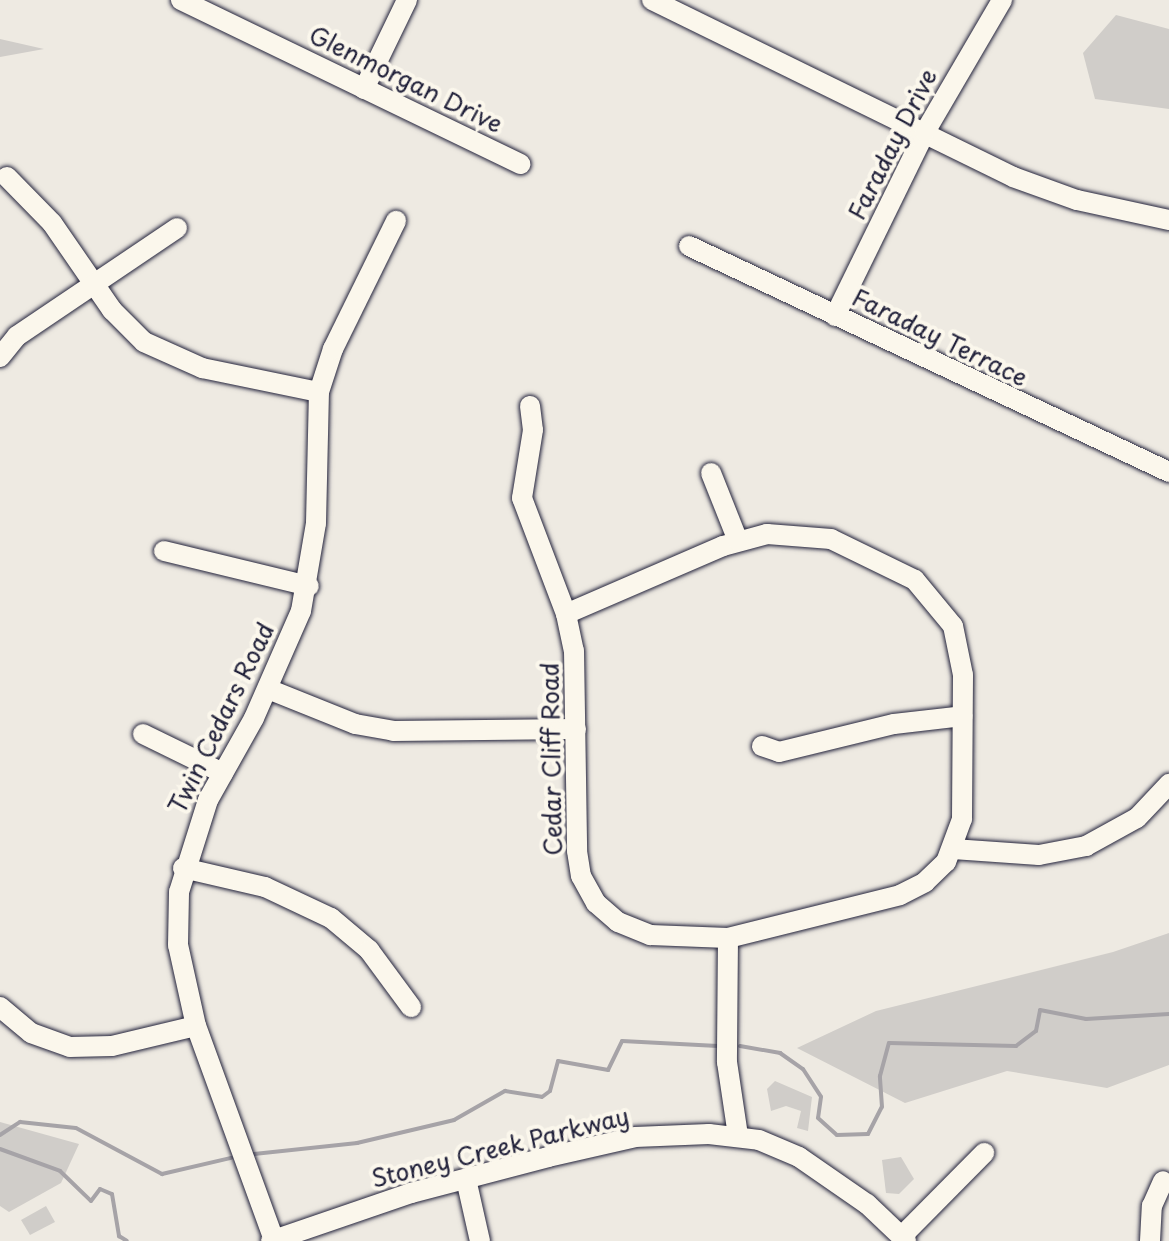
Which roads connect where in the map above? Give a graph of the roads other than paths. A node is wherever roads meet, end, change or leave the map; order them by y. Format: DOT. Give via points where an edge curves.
graph roads {
  1 [pos="182,0"];
  2 [pos="407,0"];
  3 [pos="652,0"];
  4 [pos="1002,0"];
  5 [pos="364,89"];
  6 [pos="925,132"];
  7 [pos="521,164"];
  8 [pos="7,177"];
  9 [pos="1169,220"];
  10 [pos="396,221"];
  11 [pos="177,228"];
  12 [pos="689,246"];
  13 [pos="95,283"];
  14 [pos="835,316"];
  15 [pos="0,357"];
  16 [pos="319,392"];
  17 [pos="530,406"];
  18 [pos="1169,472"];
  19 [pos="711,473"];
  20 [pos="738,541"];
  21 [pos="164,551"];
  22 [pos="309,586"];
  23 [pos="566,614"];
  24 [pos="268,689"];
  25 [pos="963,716"];
  26 [pos="576,729"];
  27 [pos="143,734"];
  28 [pos="762,746"];
  29 [pos="223,773"];
  30 [pos="1169,784"];
  31 [pos="953,849"];
  32 [pos="183,868"];
  33 [pos="728,938"];
  34 [pos="0,1007"];
  35 [pos="411,1007"];
  36 [pos="196,1026"];
  37 [pos="738,1136"];
  38 [pos="984,1153"];
  39 [pos="466,1179"];
  40 [pos="1163,1181"];
  41 [pos="904,1239"];
  42 [pos="272,1240"];
  43 [pos="480,1241"];
  44 [pos="1150,1241"];
  1 -- 5 [label="street, Glenmorgan Drive"];
  2 -- 5 [label="street"];
  3 -- 6 [label="street"];
  4 -- 6 [label="street, Faraday Drive"];
  5 -- 7 [label="street, Glenmorgan Drive"];
  6 -- 9 [label="street" via="1046,189"];
  6 -- 14 [label="street, Faraday Drive"];
  8 -- 13 [label="street" via="52,223"];
  10 -- 16 [label="street, Twin Cedars Road" via="333,349"];
  11 -- 13 [label="street"];
  12 -- 14 [label="street, Faraday Terrace"];
  13 -- 15 [label="street" via="17,336"];
  13 -- 16 [label="street" via="129,329 157,350 202,368"];
  14 -- 18 [label="street, Faraday Terrace"];
  16 -- 22 [label="street, Twin Cedars Road"];
  17 -- 23 [label="street, Cedar Cliff Road" via="533,430 522,481 524,510"];
  19 -- 20 [label="street"];
  20 -- 23 [label="street, Cedar Cliff Road"];
  20 -- 25 [label="street, Cedar Cliff Road" via="767,534 815,535 852,546 915,580 946,613 960,644"];
  21 -- 22 [label="street"];
  22 -- 24 [label="street, Twin Cedars Road"];
  23 -- 26 [label="street, Cedar Cliff Road" via="574,651"];
  24 -- 26 [label="street" via="355,724 393,731"];
  24 -- 29 [label="street, Twin Cedars Road"];
  25 -- 28 [label="street" via="894,724 779,752"];
  25 -- 31 [label="street, Cedar Cliff Road" via="962,819"];
  26 -- 33 [label="street, Cedar Cliff Road" via="577,851 581,876 596,903 618,922 650,935"];
  27 -- 29 [label="street"];
  29 -- 32 [label="street, Twin Cedars Road"];
  30 -- 31 [label="street" via="1137,818 1086,846 1039,855"];
  31 -- 33 [label="street, Cedar Cliff Road" via="936,873 900,895"];
  32 -- 35 [label="street" via="265,887 331,918 369,950"];
  32 -- 36 [label="street, Twin Cedars Road" via="178,945"];
  33 -- 37 [label="street" via="727,1062"];
  34 -- 36 [label="street" via="31,1033 70,1047 112,1046"];
  36 -- 42 [label="street, Twin Cedars Road"];
  37 -- 39 [label="street, Stoney Creek Parkway" via="635,1137"];
  37 -- 41 [label="street, Stoney Creek Parkway" via="799,1157 867,1204"];
  38 -- 41 [label="street"];
  39 -- 42 [label="street, Stoney Creek Parkway"];
  39 -- 43 [label="street"];
  40 -- 44 [label="street" via="1152,1206"];
}
